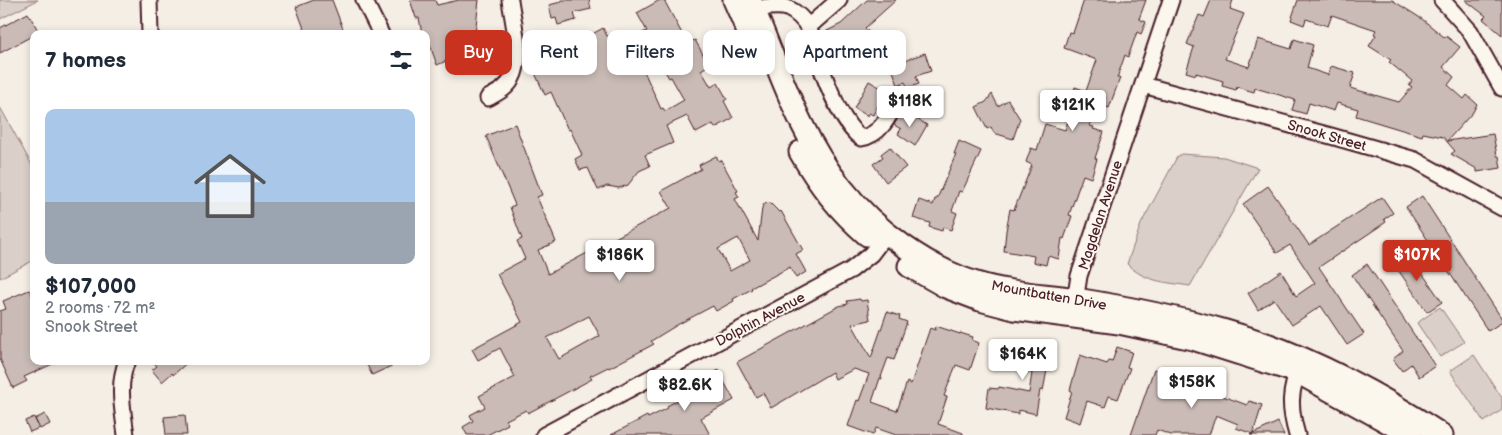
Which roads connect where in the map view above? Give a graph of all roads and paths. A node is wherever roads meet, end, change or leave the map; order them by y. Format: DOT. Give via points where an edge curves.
graph roads {
  1 [pos="149,0"];
  2 [pos="364,0"];
  3 [pos="510,0"];
  4 [pos="734,0"];
  5 [pos="839,0"];
  6 [pos="1172,0"];
  7 [pos="1442,0"];
  8 [pos="752,4"];
  9 [pos="808,27"];
  10 [pos="150,30"];
  11 [pos="378,30"];
  12 [pos="1143,85"];
  13 [pos="1502,88"];
  14 [pos="900,94"];
  15 [pos="488,98"];
  16 [pos="1502,208"];
  17 [pos="883,239"];
  18 [pos="1074,308"];
  19 [pos="125,365"];
  20 [pos="1300,366"];
  21 [pos="126,435"];
  22 [pos="544,435"];
  23 [pos="1297,435"];
  24 [pos="1411,435"];
  25 [pos="1442,435"];
  1 -- 10 [label="street"];
  2 -- 11 [label="street"];
  3 -- 15 [label="street" via="518,56 512,78 502,90"];
  4 -- 17 [label="main road, Mountbatten Drive" via="794,141 818,182 856,225"];
  5 -- 9 [label="street"];
  6 -- 12 [label="street, Magdelan Avenue"];
  7 -- 13 [label="street" via="1470,31"];
  8 -- 9 [label="street" via="788,8"];
  8 -- 17 [label="main road, Mountbatten Drive" via="800,124 821,160"];
  9 -- 14 [label="street" via="823,72 846,122 861,138 876,132"];
  12 -- 16 [label="street, Snook Street" via="1415,160"];
  12 -- 18 [label="street, Magdelan Avenue" via="1079,276"];
  17 -- 18 [label="main road, Mountbatten Drive" via="975,282"];
  17 -- 22 [label="street, Dolphin Avenue" via="851,270"];
  18 -- 20 [label="main road, Mountbatten Drive" via="1185,320 1228,331 1270,345"];
  19 -- 21 [label="street" via="122,400"];
  20 -- 23 [label="street" via="1290,398"];
  20 -- 24 [label="main road, Mountbatten Drive"];
  20 -- 25 [label="main road, Mountbatten Drive" via="1372,393"];
}
